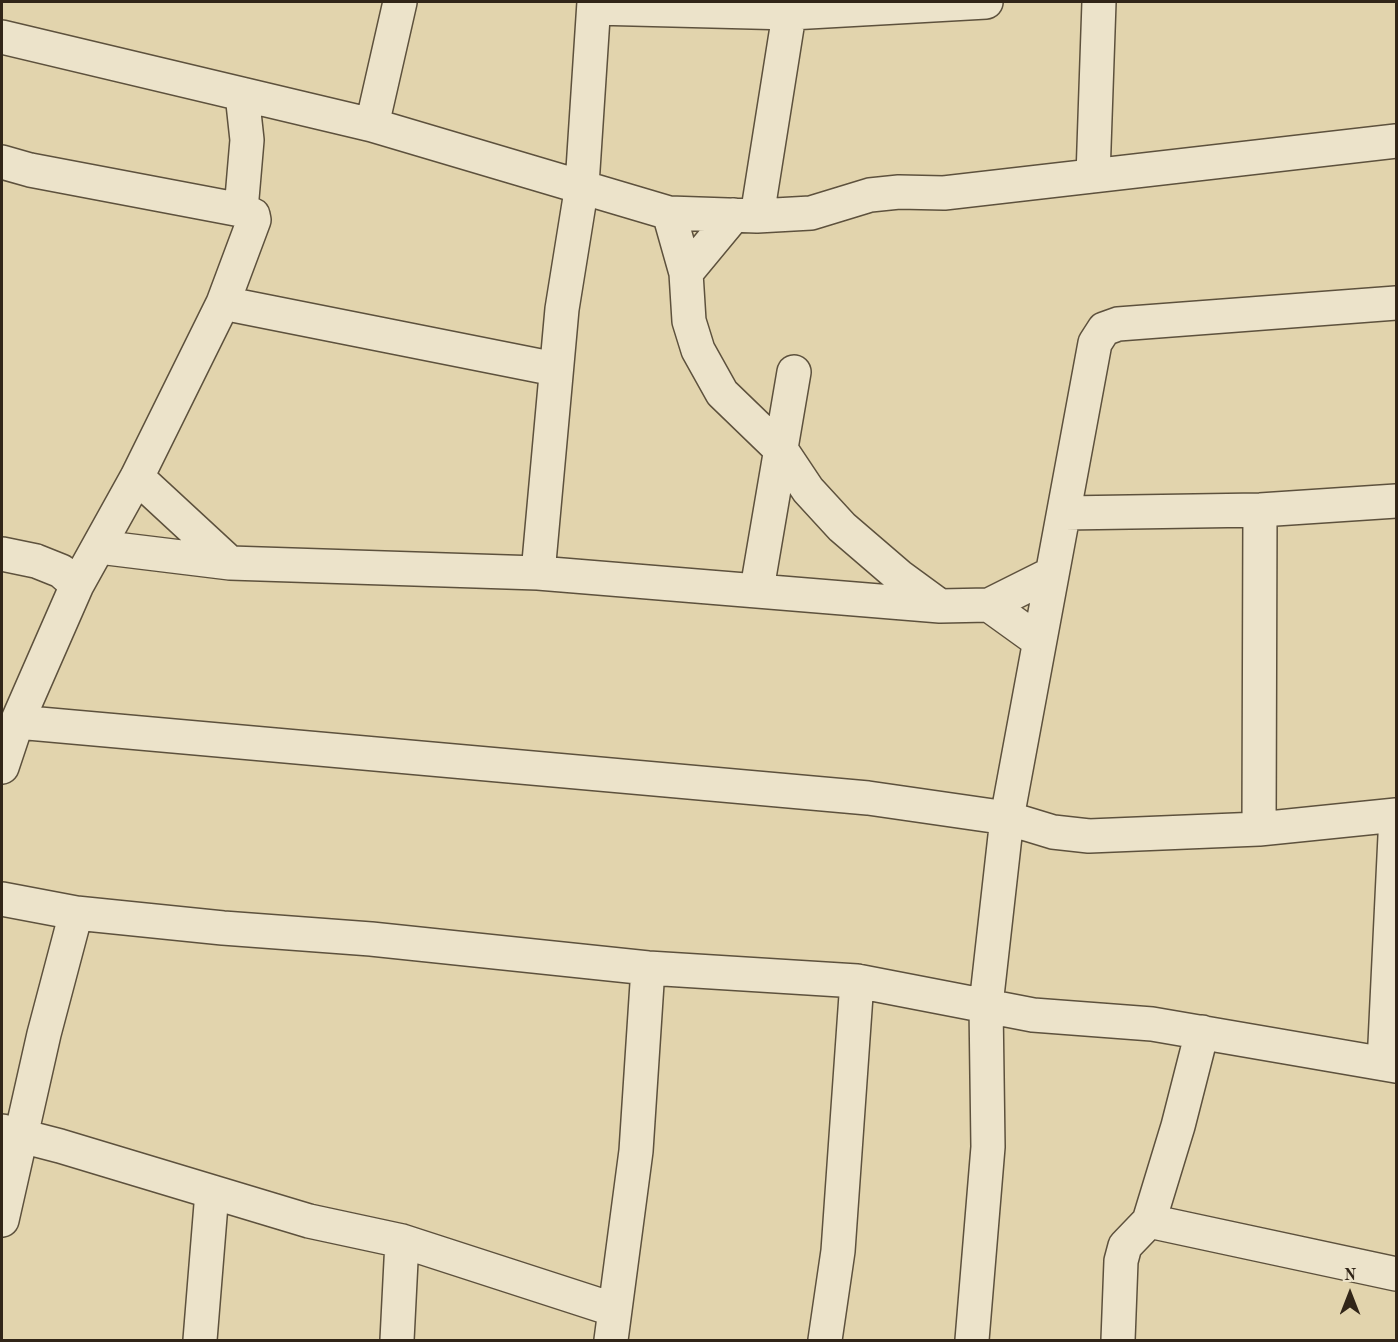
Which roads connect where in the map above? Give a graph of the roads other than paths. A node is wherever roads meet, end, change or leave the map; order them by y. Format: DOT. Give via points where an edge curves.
graph roads {
  1 [pos="400,2"];
  2 [pos="976,2"];
  3 [pos="1098,2"];
  4 [pos="594,5"];
  5 [pos="791,7"];
  6 [pos="2,37"];
  7 [pos="242,94"];
  8 [pos="372,125"];
  9 [pos="1396,141"];
  10 [pos="2,162"];
  11 [pos="1093,176"];
  12 [pos="582,185"];
  13 [pos="241,210"];
  14 [pos="669,213"];
  15 [pos="745,216"];
  16 [pos="686,273"];
  17 [pos="223,303"];
  18 [pos="1396,303"];
  19 [pos="555,369"];
  20 [pos="794,372"];
  21 [pos="782,451"];
  22 [pos="137,477"];
  23 [pos="1396,501"];
  24 [pos="1260,510"];
  25 [pos="1065,513"];
  26 [pos="99,547"];
  27 [pos="2,554"];
  28 [pos="231,563"];
  29 [pos="538,573"];
  30 [pos="1051,574"];
  31 [pos="77,585"];
  32 [pos="757,589"];
  33 [pos="989,605"];
  34 [pos="940,606"];
  35 [pos="1039,641"];
  36 [pos="16,722"];
  37 [pos="2,761"];
  38 [pos="1396,815"];
  39 [pos="1007,818"];
  40 [pos="1258,829"];
  41 [pos="2,899"];
  42 [pos="76,913"];
  43 [pos="648,968"];
  44 [pos="857,981"];
  45 [pos="986,1005"];
  46 [pos="1202,1032"];
  47 [pos="1390,1065"];
  48 [pos="11,1134"];
  49 [pos="212,1192"];
  50 [pos="2,1220"];
  51 [pos="1149,1221"];
  52 [pos="402,1241"];
  53 [pos="1396,1274"];
  54 [pos="613,1325"];
  55 [pos="200,1341"];
  56 [pos="397,1341"];
  57 [pos="825,1341"];
  58 [pos="972,1341"];
  59 [pos="1118,1341"];
  1 -- 8 [label="street"];
  2 -- 5 [label="street"];
  3 -- 11 [label="street"];
  4 -- 5 [label="street"];
  4 -- 12 [label="street"];
  5 -- 15 [label="street"];
  6 -- 7 [label="street"];
  7 -- 8 [label="street"];
  7 -- 13 [label="street" via="247,140"];
  8 -- 12 [label="street"];
  9 -- 11 [label="street"];
  10 -- 13 [label="street"];
  11 -- 15 [label="street" via="944,193 870,195 812,213"];
  12 -- 14 [label="street"];
  12 -- 19 [label="street"];
  13 -- 17 [label="street" via="253,215 253,227"];
  14 -- 15 [label="street"];
  14 -- 16 [label="street"];
  15 -- 16 [label="street"];
  16 -- 21 [label="street" via="689,321 698,350 722,393"];
  17 -- 19 [label="street"];
  17 -- 22 [label="street"];
  18 -- 25 [label="street" via="1118,324 1104,329 1095,343"];
  19 -- 29 [label="street"];
  20 -- 21 [label="street"];
  21 -- 32 [label="street"];
  21 -- 34 [label="street" via="808,490 842,527"];
  22 -- 26 [label="street"];
  22 -- 28 [label="street"];
  23 -- 24 [label="street"];
  24 -- 25 [label="street"];
  24 -- 40 [label="street"];
  25 -- 30 [label="street"];
  26 -- 28 [label="street"];
  26 -- 31 [label="street"];
  27 -- 31 [label="street" via="61,571"];
  28 -- 29 [label="street"];
  29 -- 32 [label="street"];
  30 -- 33 [label="street"];
  30 -- 35 [label="street"];
  31 -- 36 [label="street"];
  32 -- 34 [label="street"];
  33 -- 34 [label="street"];
  33 -- 35 [label="street"];
  35 -- 39 [label="street"];
  36 -- 37 [label="street"];
  36 -- 39 [label="street" via="868,798"];
  38 -- 40 [label="street"];
  38 -- 47 [label="street"];
  39 -- 40 [label="street" via="1053,832 1089,836"];
  39 -- 45 [label="street"];
  41 -- 42 [label="street"];
  42 -- 43 [label="street"];
  42 -- 48 [label="street" via="44,1034"];
  43 -- 44 [label="street"];
  43 -- 54 [label="street" via="636,1151"];
  44 -- 45 [label="street"];
  44 -- 57 [label="street" via="838,1251"];
  45 -- 46 [label="street" via="1033,1015"];
  45 -- 58 [label="street" via="988,1148"];
  46 -- 47 [label="street"];
  46 -- 51 [label="street"];
  48 -- 49 [label="street"];
  48 -- 50 [label="street"];
  49 -- 52 [label="street" via="309,1221"];
  49 -- 55 [label="street"];
  51 -- 53 [label="street"];
  51 -- 59 [label="street" via="1125,1246 1121,1261"];
  52 -- 54 [label="street"];
  52 -- 56 [label="street"];
}
